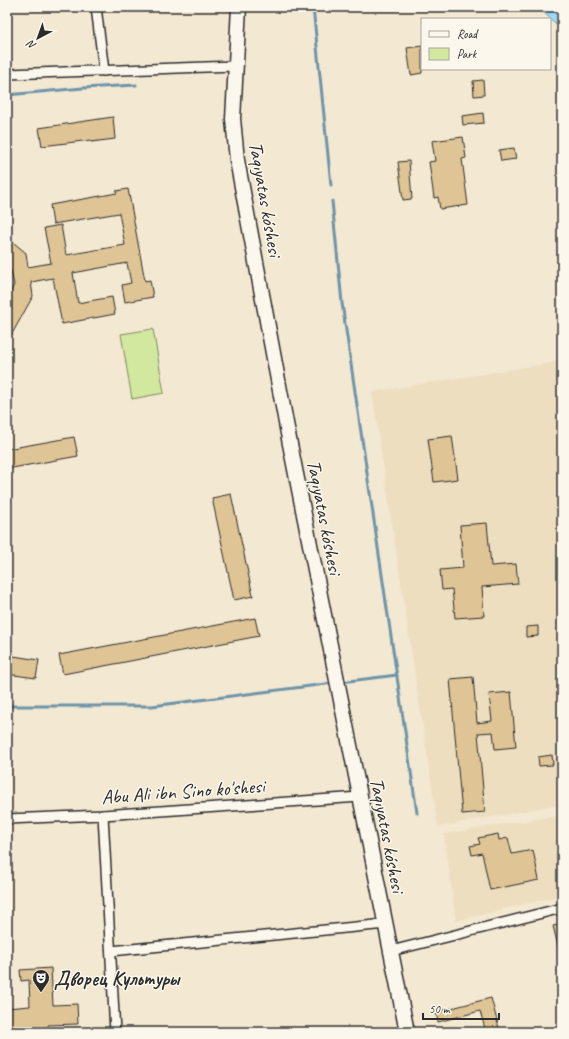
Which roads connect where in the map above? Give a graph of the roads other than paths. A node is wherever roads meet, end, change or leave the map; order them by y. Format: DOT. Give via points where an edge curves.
graph roads {
  1 [pos="96,7"];
  2 [pos="239,7"];
  3 [pos="235,66"];
  4 [pos="104,71"];
  5 [pos="7,74"];
  6 [pos="360,797"];
  7 [pos="103,815"];
  8 [pos="7,819"];
  9 [pos="562,908"];
  10 [pos="386,924"];
  11 [pos="111,951"];
  12 [pos="391,951"];
  13 [pos="115,1032"];
  14 [pos="407,1032"];
  1 -- 4 [label="street"];
  2 -- 3 [label="main road, Taqıyatas kóshesi"];
  3 -- 4 [label="street"];
  3 -- 6 [label="main road, Taqıyatas kóshesi" via="233,118 237,160"];
  4 -- 5 [label="street"];
  6 -- 7 [label="street, Abu Ali ibn Sino ko'shesi"];
  6 -- 10 [label="main road, Taqıyatas kóshesi"];
  7 -- 8 [label="street, Abu Ali ibn Sino ko'shesi"];
  7 -- 11 [label="street"];
  9 -- 12 [label="street"];
  10 -- 11 [label="street"];
  10 -- 12 [label="main road, Taqıyatas kóshesi"];
  11 -- 13 [label="street"];
  12 -- 14 [label="main road, Taqıyatas kóshesi"];
}
